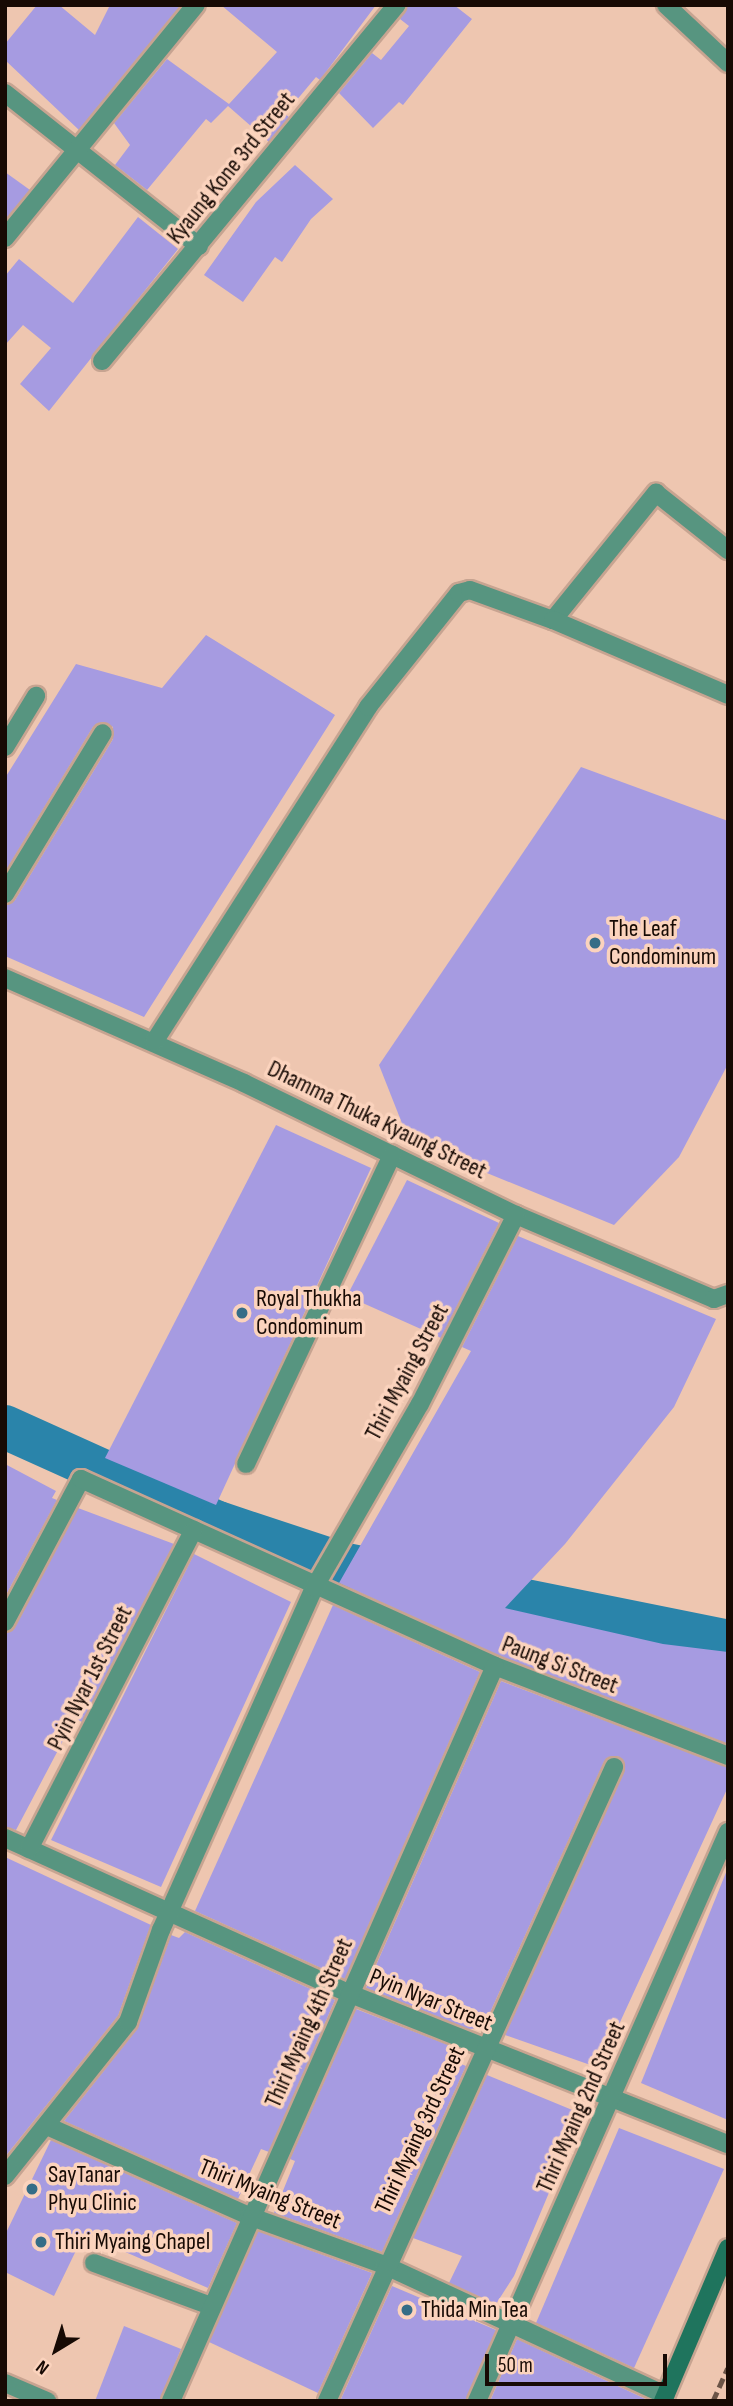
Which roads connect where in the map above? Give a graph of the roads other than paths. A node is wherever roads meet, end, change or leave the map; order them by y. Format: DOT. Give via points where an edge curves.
graph roads {
  1 [pos="196,5"];
  2 [pos="397,5"];
  3 [pos="666,5"];
  4 [pos="728,63"];
  5 [pos="5,93"];
  6 [pos="78,148"];
  7 [pos="5,238"];
  8 [pos="199,246"];
  9 [pos="102,361"];
  10 [pos="728,550"];
  11 [pos="552,620"];
  12 [pos="728,695"];
  13 [pos="36,696"];
  14 [pos="103,733"];
  15 [pos="5,747"];
  16 [pos="5,894"];
  17 [pos="5,978"];
  18 [pos="154,1042"];
  19 [pos="392,1155"];
  20 [pos="516,1215"];
  21 [pos="728,1293"];
  22 [pos="246,1464"];
  23 [pos="194,1530"];
  24 [pos="314,1588"];
  25 [pos="5,1622"];
  26 [pos="495,1666"];
  27 [pos="728,1756"];
  28 [pos="614,1767"];
  29 [pos="728,1832"];
  30 [pos="5,1838"];
  31 [pos="29,1849"];
  32 [pos="167,1916"];
  33 [pos="348,1993"];
  34 [pos="484,2049"];
  35 [pos="612,2096"];
  36 [pos="47,2126"];
  37 [pos="728,2144"];
  38 [pos="5,2176"];
  39 [pos="249,2216"];
  40 [pos="728,2248"];
  41 [pos="94,2263"];
  42 [pos="384,2265"];
  43 [pos="211,2306"];
  44 [pos="513,2323"];
  45 [pos="6,2384"];
  46 [pos="664,2398"];
  47 [pos="47,2401"];
  48 [pos="171,2401"];
  49 [pos="327,2401"];
  50 [pos="477,2401"];
  1 -- 6 [label="street"];
  2 -- 8 [label="street, Kyaung Kone 3rd Street"];
  3 -- 4 [label="street"];
  5 -- 6 [label="street"];
  6 -- 7 [label="street"];
  6 -- 8 [label="street"];
  8 -- 9 [label="street, Kyaung Kone 3rd Street"];
  10 -- 11 [label="street" via="656,493"];
  11 -- 12 [label="street"];
  11 -- 18 [label="street" via="470,590 449,600 368,708"];
  13 -- 15 [label="street"];
  14 -- 16 [label="street"];
  17 -- 18 [label="street, Dhamma Thuka Kyaung Street"];
  18 -- 19 [label="street, Dhamma Thuka Kyaung Street"];
  19 -- 20 [label="street, Dhamma Thuka Kyaung Street"];
  19 -- 22 [label="street"];
  20 -- 21 [label="street, Dhamma Thuka Kyaung Street" via="714,1299"];
  20 -- 24 [label="street, Thiri Myaing Street" via="421,1404"];
  23 -- 24 [label="street"];
  23 -- 25 [label="street" via="81,1479"];
  23 -- 31 [label="street, Pyin Nyar 1st Street"];
  24 -- 26 [label="street, Paung Si Street"];
  24 -- 32 [label="street"];
  26 -- 27 [label="street, Paung Si Street"];
  26 -- 33 [label="street, Thiri Myaing 4th Street"];
  28 -- 34 [label="street, Thiri Myaing 3rd Street"];
  29 -- 35 [label="street, Thiri Myaing 2nd Street"];
  30 -- 31 [label="street, Pyin Nyar Street"];
  31 -- 32 [label="street, Pyin Nyar Street"];
  32 -- 33 [label="street, Pyin Nyar Street"];
  32 -- 36 [label="street" via="128,2022"];
  33 -- 34 [label="street, Pyin Nyar Street"];
  33 -- 39 [label="street, Thiri Myaing 4th Street"];
  34 -- 35 [label="street, Pyin Nyar Street"];
  34 -- 42 [label="street, Thiri Myaing 3rd Street"];
  35 -- 37 [label="street, Pyin Nyar Street"];
  35 -- 44 [label="street, Thiri Myaing 2nd Street"];
  36 -- 38 [label="street"];
  36 -- 39 [label="street, Thiri Myaing Street"];
  39 -- 42 [label="street, Thiri Myaing Street"];
  39 -- 43 [label="street, Thiri Myaing 4th Street"];
  40 -- 46 [label="main road"];
  41 -- 43 [label="street"];
  42 -- 44 [label="street, Thiri Myaing Street"];
  42 -- 49 [label="street, Thiri Myaing 3rd Street"];
  43 -- 48 [label="street, Thiri Myaing 4th Street"];
  44 -- 46 [label="street, Thiri Myaing Street"];
  44 -- 50 [label="street, Thiri Myaing 2nd Street"];
  45 -- 47 [label="street"];
}
